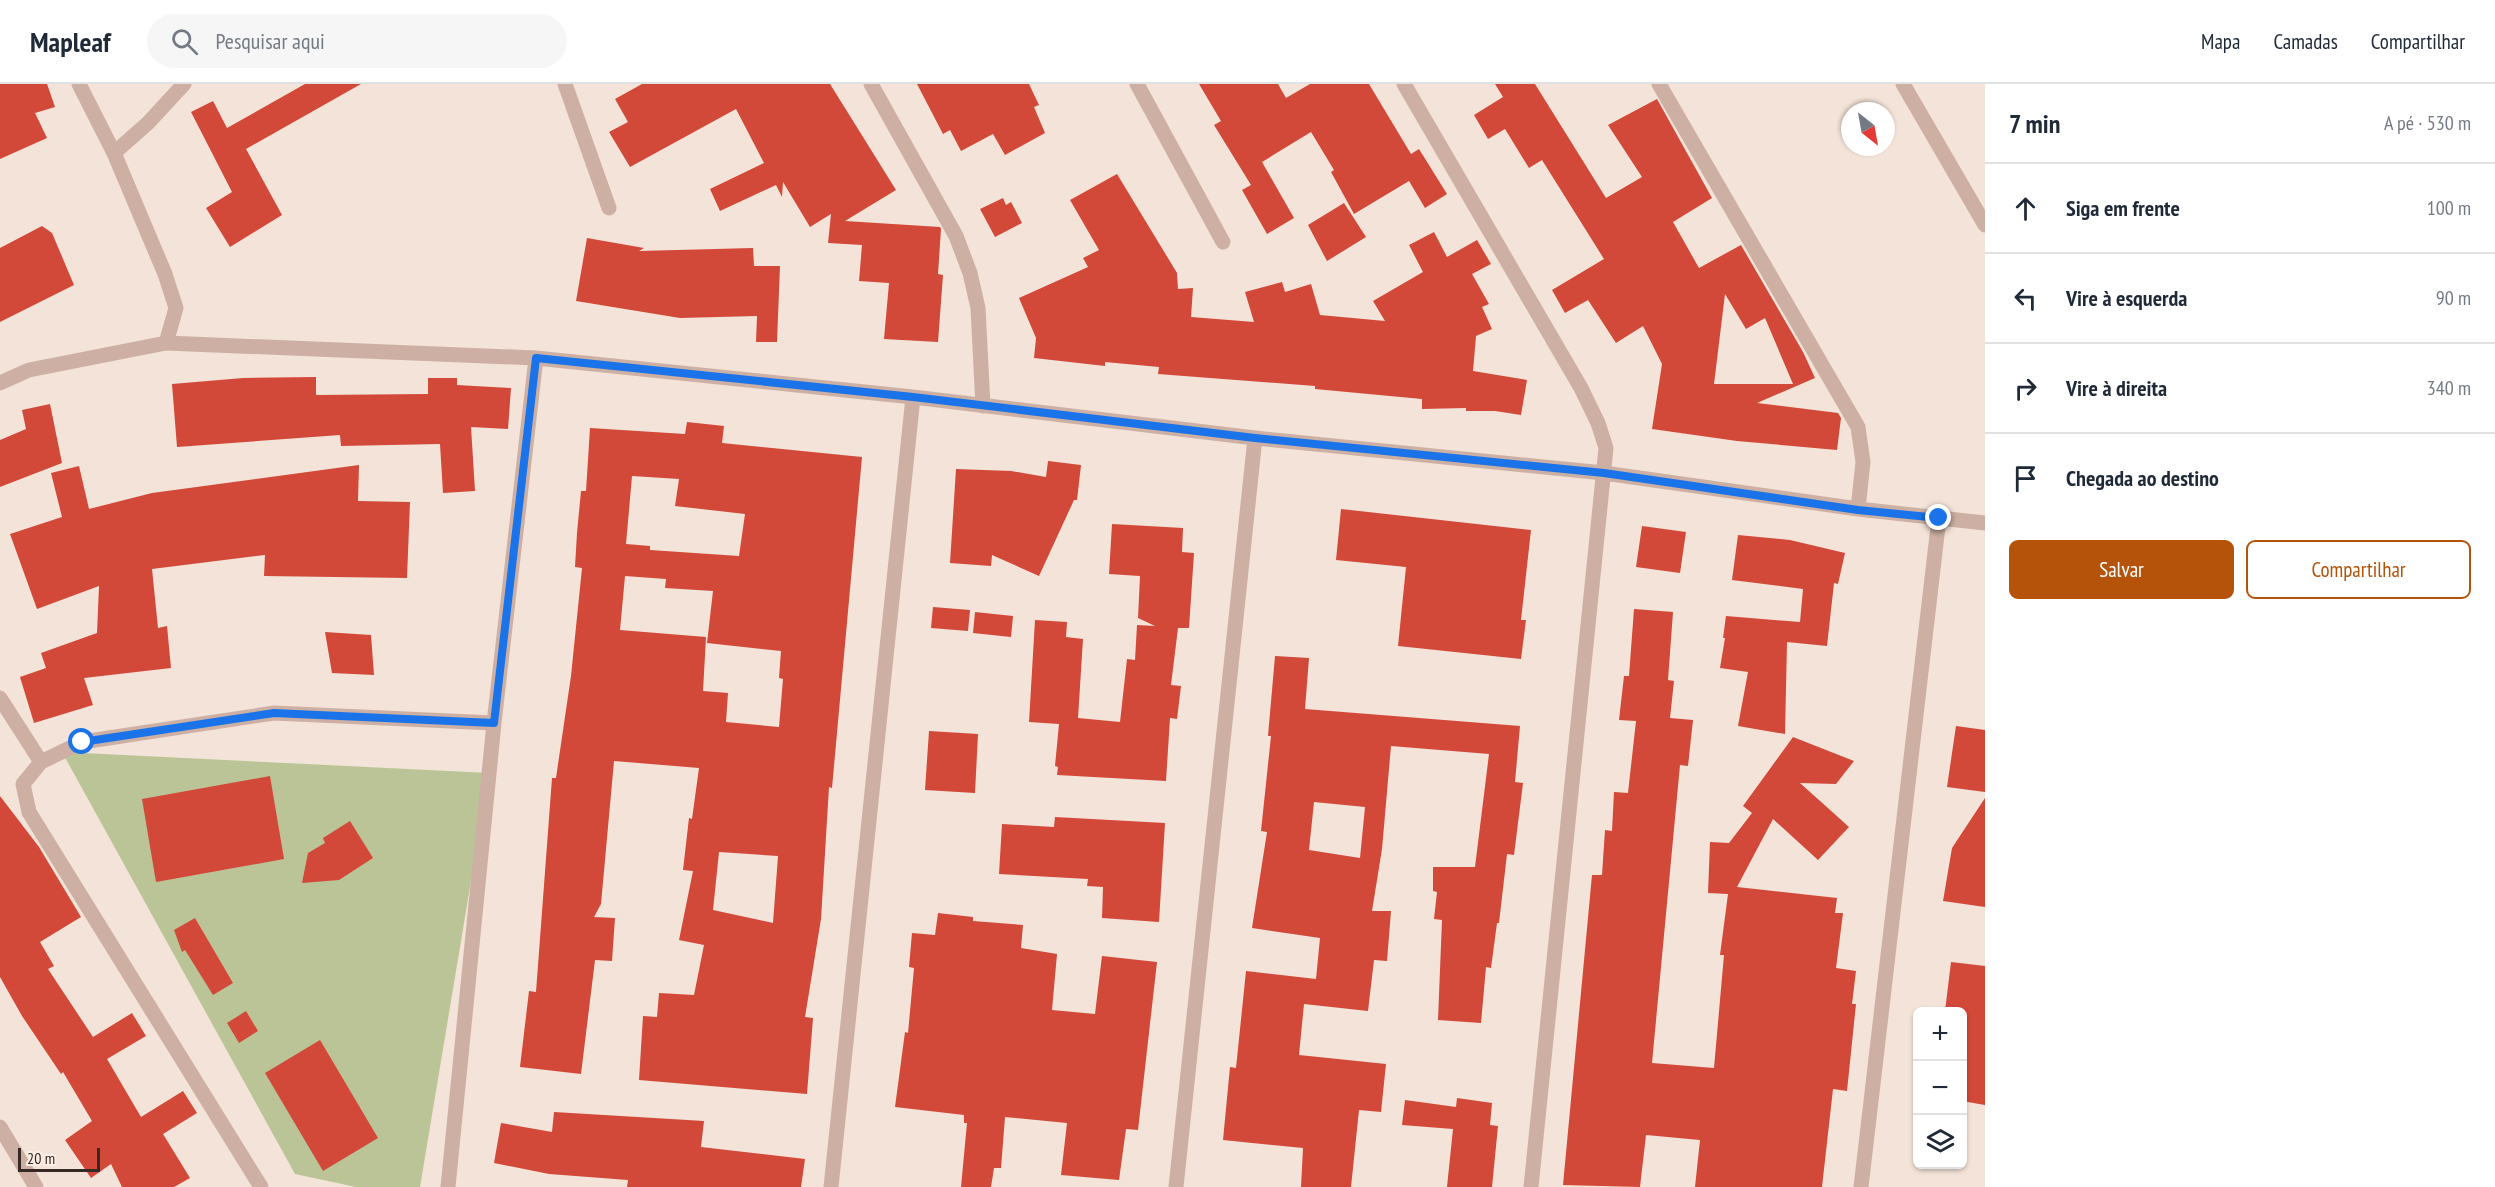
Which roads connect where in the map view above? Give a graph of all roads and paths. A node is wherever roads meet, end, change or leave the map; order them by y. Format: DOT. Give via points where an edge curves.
graph roads {
  1 [pos="79,84"];
  2 [pos="184,84"];
  3 [pos="565,84"];
  4 [pos="871,84"];
  5 [pos="1137,84"];
  6 [pos="1404,84"];
  7 [pos="1659,84"];
  8 [pos="1903,84"];
  9 [pos="114,153"];
  10 [pos="609,208"];
  11 [pos="1985,225"];
  12 [pos="1223,242"];
  13 [pos="166,343"];
  14 [pos="536,358"];
  15 [pos="0,383"];
  16 [pos="913,397"];
  17 [pos="983,406"];
  18 [pos="1255,438"];
  19 [pos="1604,473"];
  20 [pos="1858,510"];
  21 [pos="1939,518"];
  22 [pos="1985,523"];
  23 [pos="0,698"];
  24 [pos="494,723"];
  25 [pos="41,762"];
  26 [pos="0,1127"];
  27 [pos="36,1187"];
  28 [pos="261,1187"];
  29 [pos="448,1187"];
  30 [pos="831,1187"];
  31 [pos="1176,1187"];
  32 [pos="1531,1187"];
  33 [pos="1861,1187"];
  1 -- 9 [label="street"];
  2 -- 9 [label="street"];
  3 -- 10 [label="street"];
  4 -- 17 [label="street" via="956,236 970,273 978,308"];
  5 -- 12 [label="street"];
  6 -- 19 [label="street" via="1590,405 1606,448"];
  7 -- 20 [label="street" via="1858,427 1863,462"];
  8 -- 11 [label="street"];
  9 -- 13 [label="street" via="176,308"];
  13 -- 14 [label="street"];
  13 -- 15 [label="street" via="29,370"];
  14 -- 16 [label="street"];
  14 -- 24 [label="street"];
  16 -- 17 [label="street"];
  16 -- 30 [label="street"];
  17 -- 18 [label="street"];
  18 -- 19 [label="street"];
  18 -- 31 [label="street"];
  19 -- 20 [label="street"];
  19 -- 32 [label="street"];
  20 -- 21 [label="street"];
  21 -- 22 [label="street"];
  21 -- 33 [label="street"];
  23 -- 25 [label="street"];
  24 -- 25 [label="street" via="274,713 82,742"];
  24 -- 29 [label="street"];
  25 -- 28 [label="street" via="23,784 29,812"];
  26 -- 27 [label="street"];
}
